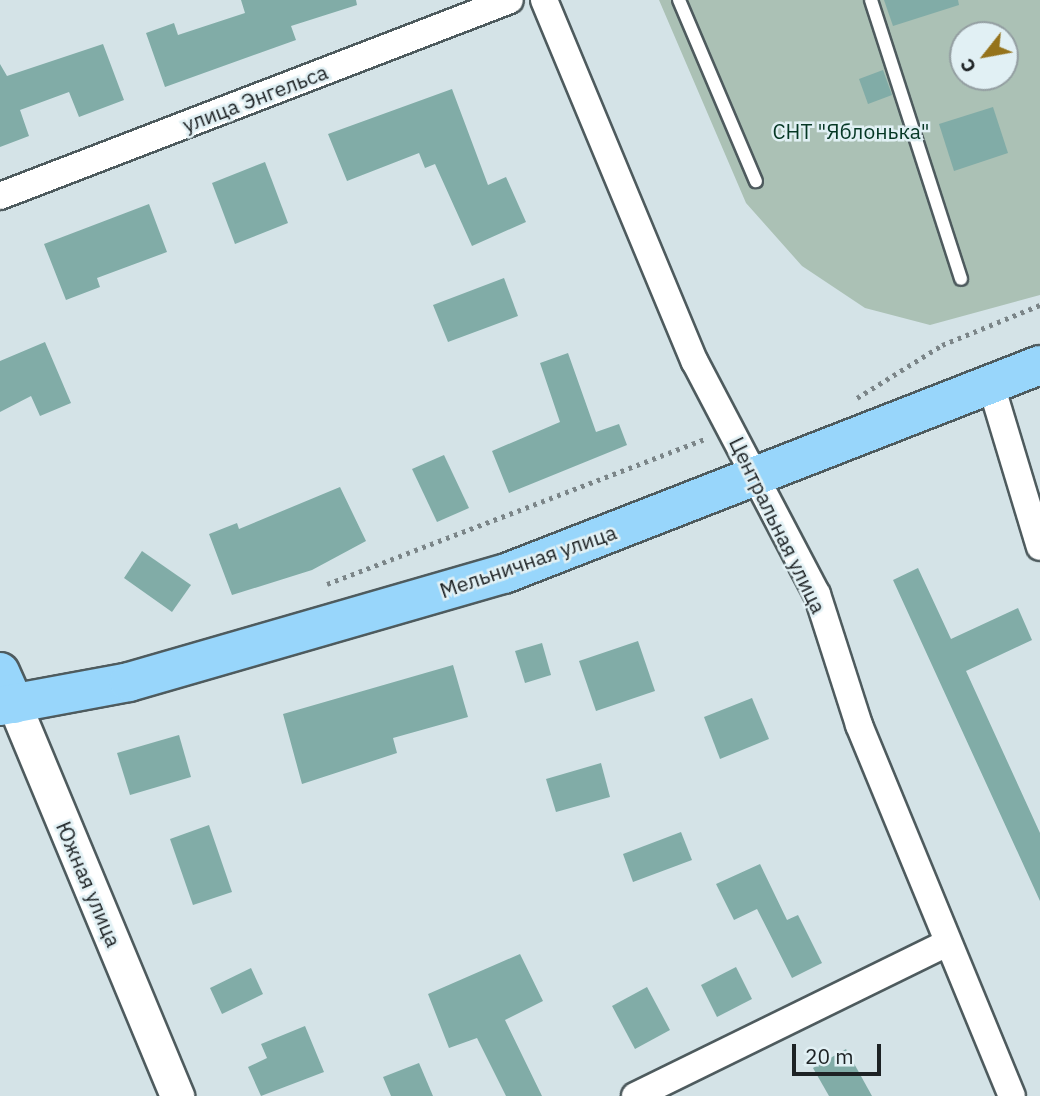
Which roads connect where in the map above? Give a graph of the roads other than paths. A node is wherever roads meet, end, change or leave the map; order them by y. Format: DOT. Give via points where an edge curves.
graph roads {
  1 [pos="510,0"];
  2 [pos="544,0"];
  3 [pos="679,0"];
  4 [pos="871,0"];
  5 [pos="756,181"];
  6 [pos="0,196"];
  7 [pos="961,279"];
  8 [pos="1040,365"];
  9 [pos="991,384"];
  10 [pos="756,477"];
  11 [pos="1040,547"];
  12 [pos="5,694"];
  13 [pos="948,943"];
  14 [pos="177,1096"];
  15 [pos="635,1096"];
  16 [pos="1012,1096"];
  1 -- 6 [label="street, улица Энгельса"];
  2 -- 10 [label="street, Центральная улица" via="695,362"];
  3 -- 5 [label="lane"];
  4 -- 7 [label="lane"];
  8 -- 9 [label="main road, Мельничная улица"];
  9 -- 10 [label="main road, Мельничная улица"];
  9 -- 11 [label="street"];
  10 -- 12 [label="main road, Мельничная улица" via="503,574 129,682"];
  10 -- 13 [label="street, Центральная улица" via="817,594 859,725"];
  12 -- 14 [label="street, Южная улица"];
  13 -- 15 [label="street"];
  13 -- 16 [label="street, Центральная улица"];
}
